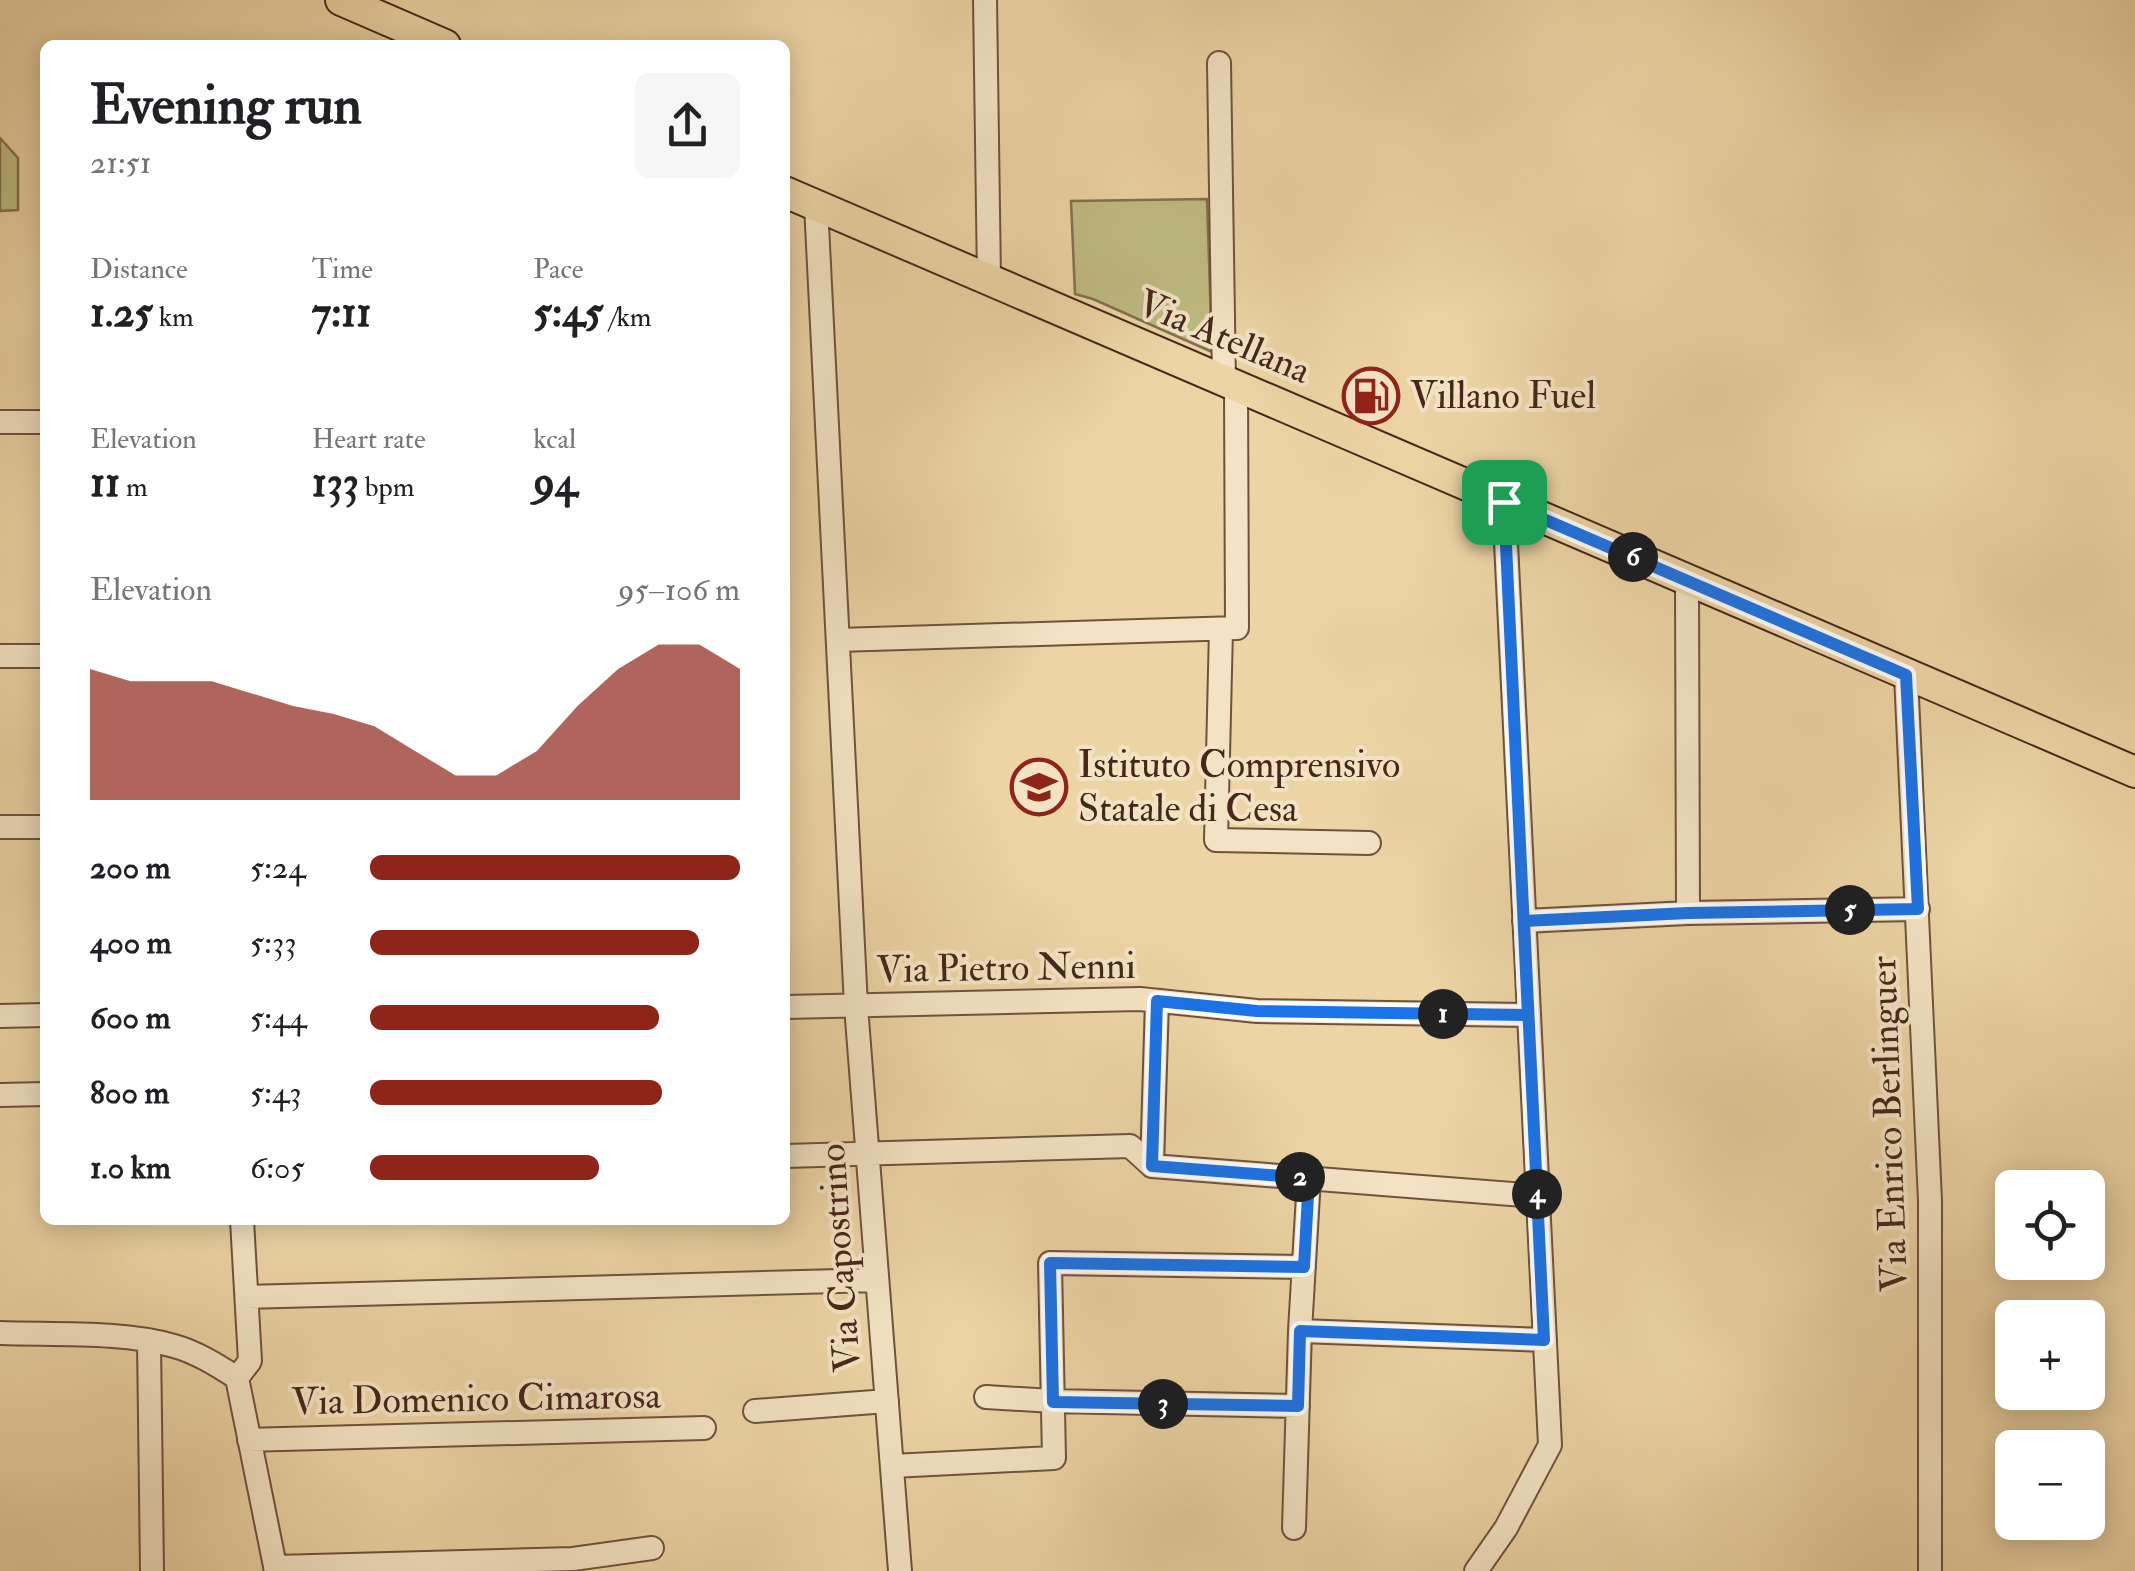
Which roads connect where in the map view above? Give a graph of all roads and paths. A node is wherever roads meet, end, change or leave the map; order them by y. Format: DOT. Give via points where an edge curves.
graph roads {
  1 [pos="341,0"];
  2 [pos="985,0"];
  3 [pos="433,40"];
  4 [pos="1219,63"];
  5 [pos="790,194"];
  6 [pos="816,205"];
  7 [pos="988,280"];
  8 [pos="1230,384"];
  9 [pos="0,422"];
  10 [pos="40,422"];
  11 [pos="1504,502"];
  12 [pos="1687,581"];
  13 [pos="1220,629"];
  14 [pos="838,640"];
  15 [pos="0,656"];
  16 [pos="40,656"];
  17 [pos="1906,675"];
  18 [pos="2135,772"];
  19 [pos="0,827"];
  20 [pos="40,827"];
  21 [pos="1369,843"];
  22 [pos="1918,909"];
  23 [pos="1688,913"];
  24 [pos="1524,921"];
  25 [pos="1157,1001"];
  26 [pos="856,1006"];
  27 [pos="790,1007"];
  28 [pos="40,1015"];
  29 [pos="1528,1015"];
  30 [pos="0,1016"];
  31 [pos="40,1094"];
  32 [pos="0,1095"];
  33 [pos="867,1154"];
  34 [pos="790,1156"];
  35 [pos="1152,1166"];
  36 [pos="1309,1178"];
  37 [pos="1538,1196"];
  38 [pos="242,1225"];
  39 [pos="1304,1267"];
  40 [pos="877,1280"];
  41 [pos="246,1297"];
  42 [pos="1300,1331"];
  43 [pos="0,1333"];
  44 [pos="1544,1340"];
  45 [pos="149,1341"];
  46 [pos="237,1378"];
  47 [pos="986,1397"];
  48 [pos="886,1402"];
  49 [pos="1053,1402"];
  50 [pos="1298,1406"];
  51 [pos="755,1411"];
  52 [pos="704,1428"];
  53 [pos="250,1440"];
  54 [pos="892,1466"];
  55 [pos="1294,1528"];
  56 [pos="652,1548"];
  57 [pos="275,1569"];
  58 [pos="152,1571"];
  59 [pos="900,1571"];
  60 [pos="1476,1571"];
  61 [pos="1930,1571"];
  1 -- 3 [label="main road"];
  2 -- 7 [label="street"];
  4 -- 8 [label="street"];
  5 -- 6 [label="main road, Via Atellana"];
  6 -- 7 [label="main road, Via Atellana"];
  6 -- 14 [label="street, Via Capostrino"];
  7 -- 8 [label="main road, Via Atellana"];
  8 -- 11 [label="main road, Via Atellana"];
  8 -- 13 [label="street" via="1237,628"];
  9 -- 10 [label="street"];
  11 -- 12 [label="main road, Via Atellana"];
  11 -- 24 [label="street"];
  12 -- 17 [label="main road, Via Atellana"];
  12 -- 23 [label="street"];
  13 -- 14 [label="street"];
  13 -- 21 [label="street" via="1216,840"];
  14 -- 26 [label="street, Via Capostrino"];
  15 -- 16 [label="street"];
  17 -- 18 [label="main road, Via Atellana"];
  17 -- 22 [label="street, Via Enrico Berlinguer"];
  19 -- 20 [label="street"];
  22 -- 23 [label="street"];
  22 -- 61 [label="street, Via Enrico Berlinguer" via="1930,1200"];
  23 -- 24 [label="street"];
  24 -- 29 [label="street"];
  25 -- 26 [label="street, Via Pietro Nenni"];
  25 -- 29 [label="street, Via Pietro Nenni" via="1257,1011"];
  25 -- 35 [label="street"];
  26 -- 27 [label="street, Via Pietro Nenni"];
  26 -- 33 [label="street, Via Capostrino"];
  28 -- 30 [label="street"];
  29 -- 37 [label="street"];
  31 -- 32 [label="street"];
  33 -- 34 [label="street"];
  33 -- 35 [label="street" via="1130,1146"];
  33 -- 40 [label="street, Via Capostrino"];
  35 -- 36 [label="street"];
  36 -- 37 [label="street"];
  36 -- 39 [label="street"];
  37 -- 44 [label="street"];
  38 -- 41 [label="street"];
  39 -- 42 [label="street"];
  39 -- 49 [label="street" via="1050,1263"];
  40 -- 41 [label="street"];
  40 -- 48 [label="street, Via Capostrino"];
  41 -- 46 [label="street" via="250,1361"];
  42 -- 44 [label="street"];
  42 -- 50 [label="street"];
  43 -- 45 [label="street"];
  44 -- 60 [label="street" via="1550,1445"];
  45 -- 46 [label="street" via="209,1360"];
  45 -- 58 [label="street"];
  46 -- 53 [label="street"];
  47 -- 49 [label="street"];
  48 -- 51 [label="street"];
  48 -- 54 [label="street, Via Capostrino"];
  49 -- 50 [label="street"];
  49 -- 54 [label="street" via="1054,1458"];
  50 -- 55 [label="street"];
  52 -- 53 [label="street, Via Domenico Cimarosa"];
  53 -- 57 [label="street"];
  54 -- 59 [label="street, Via Capostrino"];
  56 -- 57 [label="street" via="573,1559"];
}
